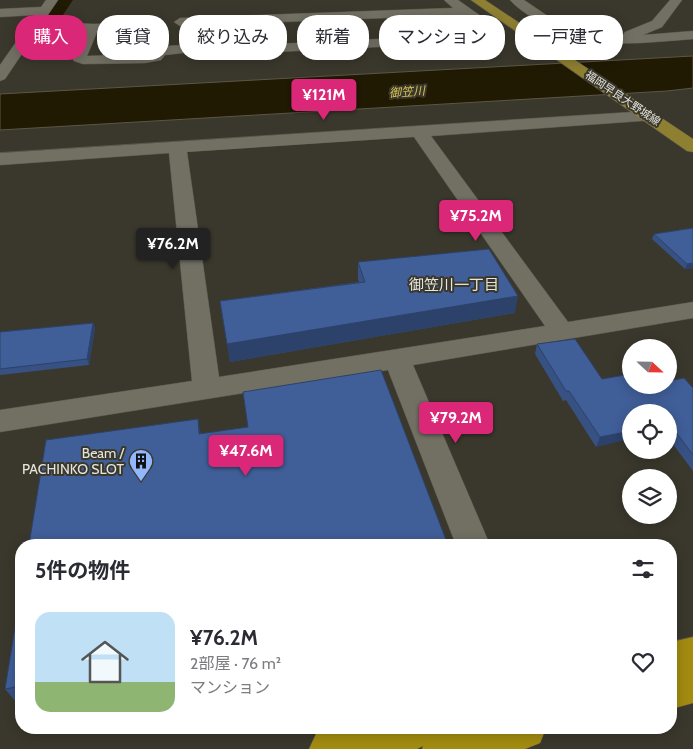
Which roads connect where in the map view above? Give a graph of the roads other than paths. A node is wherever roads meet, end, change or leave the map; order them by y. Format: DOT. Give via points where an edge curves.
graph roads {
  1 [pos="450,0"];
  2 [pos="477,0"];
  3 [pos="495,0"];
  4 [pos="516,0"];
  5 [pos="678,0"];
  6 [pos="49,6"];
  7 [pos="180,7"];
  8 [pos="464,10"];
  9 [pos="0,13"];
  10 [pos="382,13"];
  11 [pos="180,15"];
  12 [pos="471,15"];
  13 [pos="539,15"];
  14 [pos="287,27"];
  15 [pos="287,27"];
  16 [pos="87,28"];
  17 [pos="94,28"];
  18 [pos="97,28"];
  19 [pos="179,33"];
  20 [pos="693,35"];
  21 [pos="623,38"];
  22 [pos="623,38"];
  23 [pos="379,40"];
  24 [pos="179,45"];
  25 [pos="379,50"];
  26 [pos="15,54"];
  27 [pos="287,55"];
  28 [pos="97,60"];
  29 [pos="0,75"];
  30 [pos="649,116"];
  31 [pos="419,131"];
  32 [pos="691,140"];
  33 [pos="177,147"];
  34 [pos="0,159"];
  35 [pos="693,310"];
  36 [pos="562,332"];
  37 [pos="397,359"];
  38 [pos="207,389"];
  39 [pos="0,421"];
  40 [pos="471,539"];
  41 [pos="693,656"];
  42 [pos="677,660"];
  43 [pos="693,683"];
  44 [pos="677,687"];
  45 [pos="393,734"];
  46 [pos="502,734"];
  47 [pos="332,749"];
  48 [pos="444,749"];
  1 -- 8 [label="street"];
  2 -- 30 [label="main road, 福岡早良大野城線"];
  3 -- 32 [label="main road, 福岡早良大野城線" via="564,45"];
  4 -- 13 [label="street"];
  5 -- 21 [label="street" via="657,24"];
  6 -- 9 [label="street"];
  7 -- 11 [label="street"];
  8 -- 10 [label="street"];
  8 -- 12 [label="street"];
  10 -- 14 [label="street"];
  15 -- 23 [label="street"];
  16 -- 17 [label="street"];
  17 -- 18 [label="street"];
  17 -- 28 [label="street" via="79,58"];
  19 -- 24 [label="street"];
  20 -- 22 [label="street"];
  25 -- 27 [label="street"];
  26 -- 29 [label="street"];
  30 -- 31 [label="street"];
  30 -- 32 [label="main road, 福岡早良大野城線"];
  31 -- 33 [label="street"];
  31 -- 36 [label="street"];
  33 -- 34 [label="street"];
  33 -- 38 [label="street"];
  35 -- 36 [label="street"];
  36 -- 37 [label="street"];
  37 -- 38 [label="street"];
  37 -- 40 [label="street"];
  38 -- 39 [label="street"];
  41 -- 42 [label="highway"];
  43 -- 44 [label="highway"];
  45 -- 47 [label="highway"];
  46 -- 48 [label="highway"];
}
